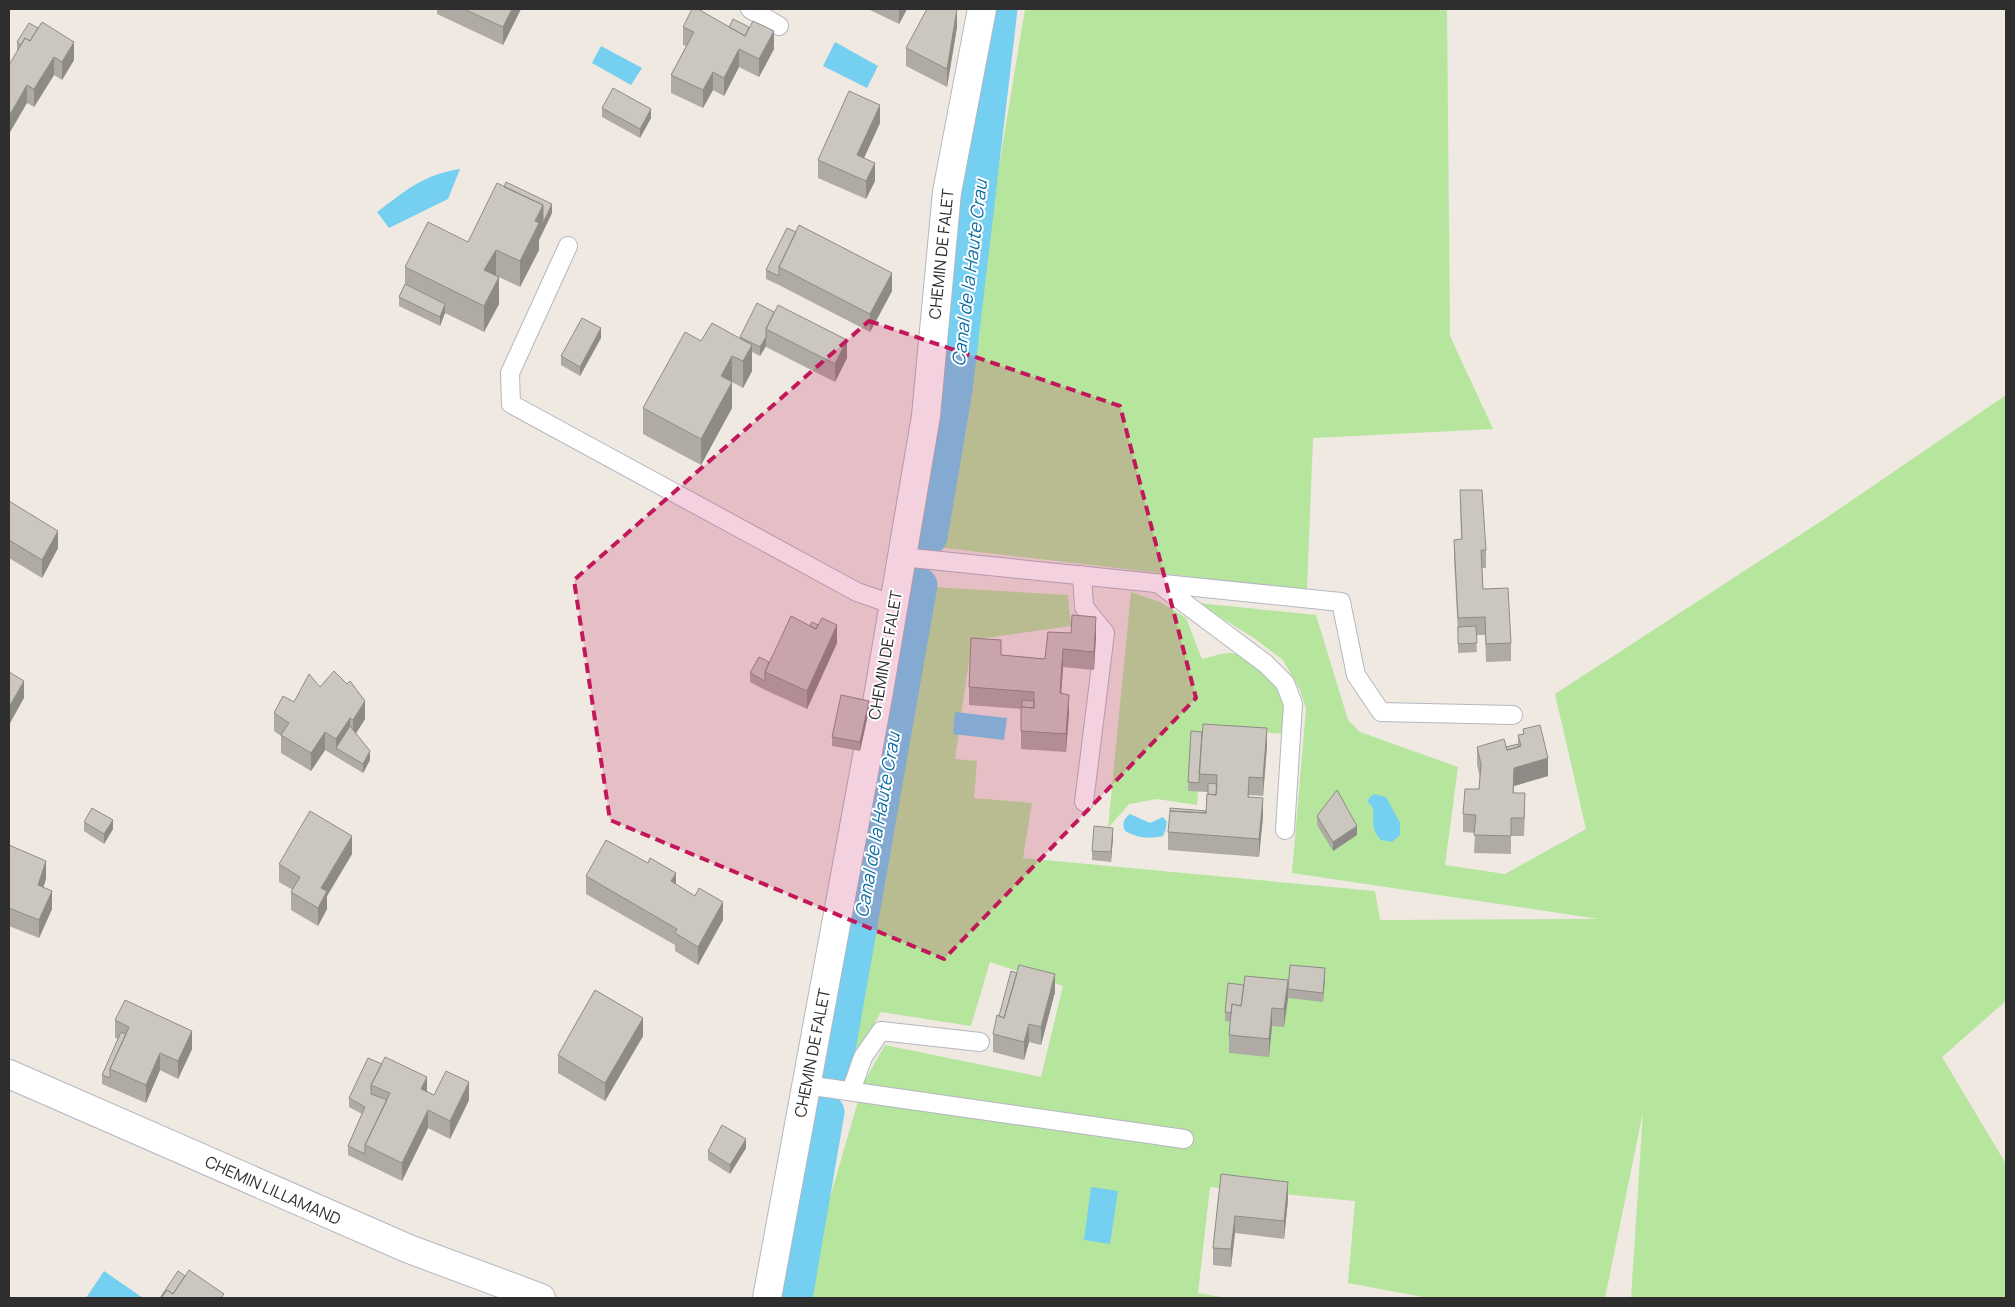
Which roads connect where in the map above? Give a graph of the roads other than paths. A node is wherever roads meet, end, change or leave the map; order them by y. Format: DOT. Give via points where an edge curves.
graph roads {
  1 [pos="750,9"];
  2 [pos="982,9"];
  3 [pos="779,26"];
  4 [pos="568,246"];
  5 [pos="902,557"];
  6 [pos="1082,576"];
  7 [pos="1159,583"];
  8 [pos="894,605"];
  9 [pos="1513,715"];
  10 [pos="1084,802"];
  11 [pos="1285,830"];
  12 [pos="980,1042"];
  13 [pos="9,1074"];
  14 [pos="806,1085"];
  15 [pos="851,1091"];
  16 [pos="1184,1140"];
  17 [pos="541,1298"];
  18 [pos="767,1298"];
  1 -- 3 [label="lane"];
  2 -- 5 [label="street, CHEMIN DE FALET" via="947,192 926,416"];
  4 -- 8 [label="lane" via="510,373 511,404 849,588"];
  5 -- 6 [label="lane"];
  5 -- 8 [label="street, CHEMIN DE FALET"];
  6 -- 7 [label="lane"];
  6 -- 10 [label="lane" via="1084,607 1105,633"];
  7 -- 9 [label="lane" via="1342,602 1356,675 1381,712"];
  7 -- 11 [label="lane" via="1285,682 1293,704"];
  8 -- 14 [label="street, CHEMIN DE FALET"];
  12 -- 15 [label="lane" via="880,1031 863,1057"];
  13 -- 17 [label="street, CHEMIN LILLAMAND" via="409,1249"];
  14 -- 15 [label="lane"];
  14 -- 18 [label="street, CHEMIN DE FALET"];
  15 -- 16 [label="lane"];
}
